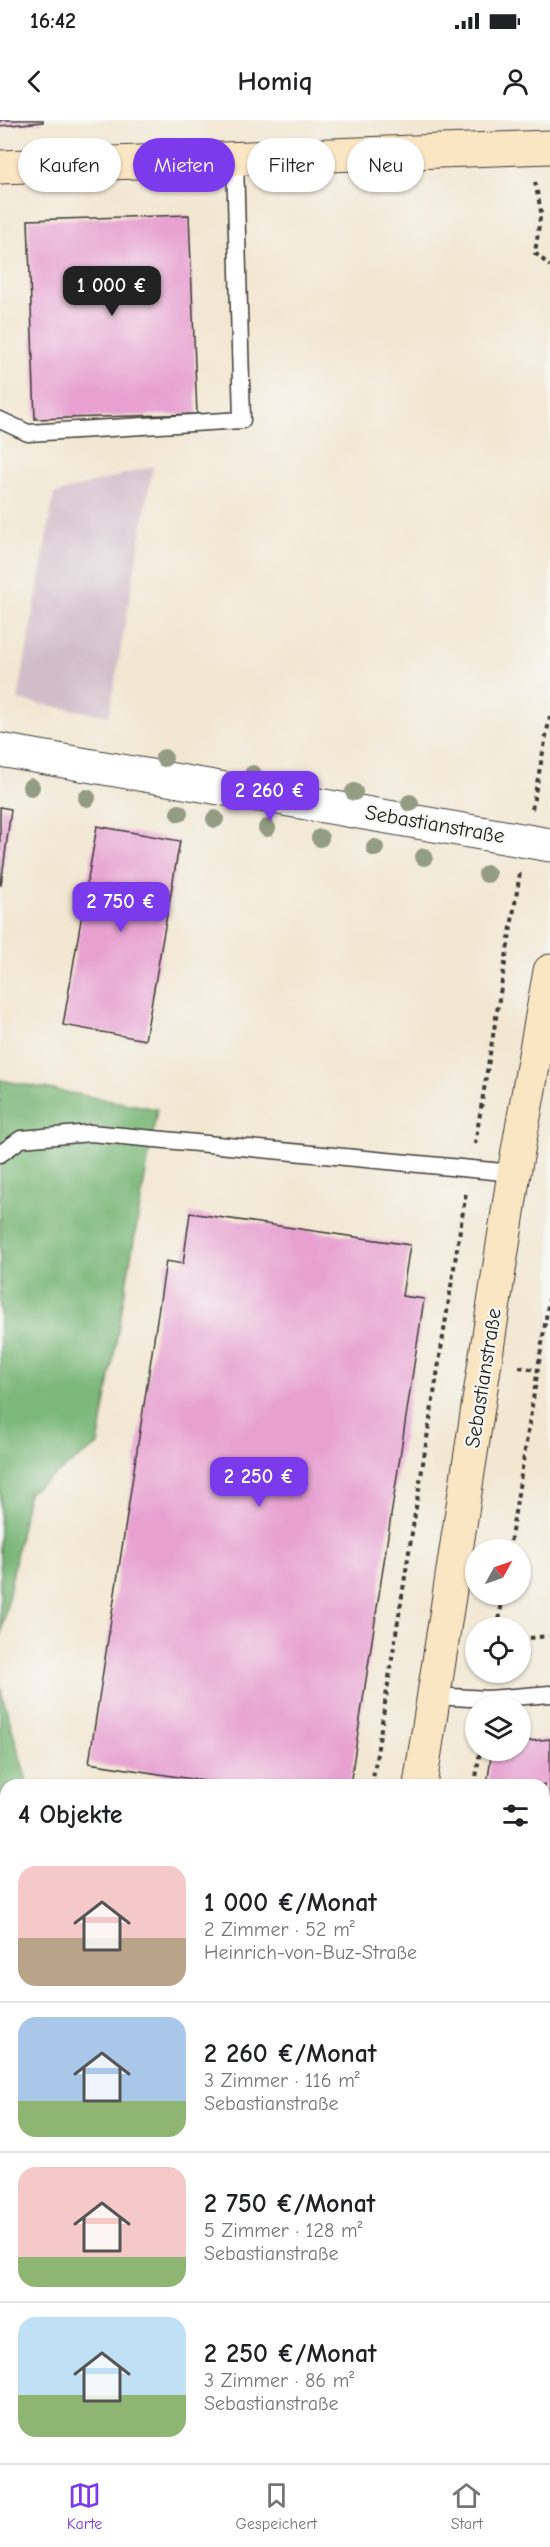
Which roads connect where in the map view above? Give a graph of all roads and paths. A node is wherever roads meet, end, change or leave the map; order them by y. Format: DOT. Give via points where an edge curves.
graph roads {
  1 [pos="550,147"];
  2 [pos="235,160"];
  3 [pos="133,163"];
  4 [pos="0,167"];
  5 [pos="541,212"];
  6 [pos="550,266"];
  7 [pos="0,420"];
  8 [pos="550,716"];
  9 [pos="0,750"];
  10 [pos="538,843"];
  11 [pos="550,971"];
  12 [pos="0,1154"];
  13 [pos="470,1169"];
  14 [pos="514,1173"];
  15 [pos="550,1293"];
  16 [pos="511,1539"];
  17 [pos="548,1636"];
  18 [pos="531,1638"];
  19 [pos="550,1694"];
  20 [pos="434,1696"];
  21 [pos="478,1761"];
  22 [pos="373,1779"];
  23 [pos="421,1779"];
  24 [pos="476,1779"];
  1 -- 2 [label="main road"];
  2 -- 7 [label="lane" via="242,420 28,433"];
  3 -- 4 [label="main road"];
  5 -- 6 [label="path" via="535,253"];
  8 -- 10 [label="path"];
  9 -- 10 [label="street, Sebastianstraße"];
  10 -- 13 [label="path"];
  11 -- 14 [label="main road, Sebastianstraße"];
  12 -- 13 [label="lane" via="21,1139 91,1132"];
  13 -- 14 [label="lane"];
  13 -- 22 [label="path"];
  14 -- 20 [label="main road, Sebastianstraße"];
  15 -- 16 [label="path"];
  17 -- 18 [label="path"];
  19 -- 20 [label="lane" via="488,1699"];
  20 -- 23 [label="main road, Sebastianstraße"];
  21 -- 24 [label="path"];
}
